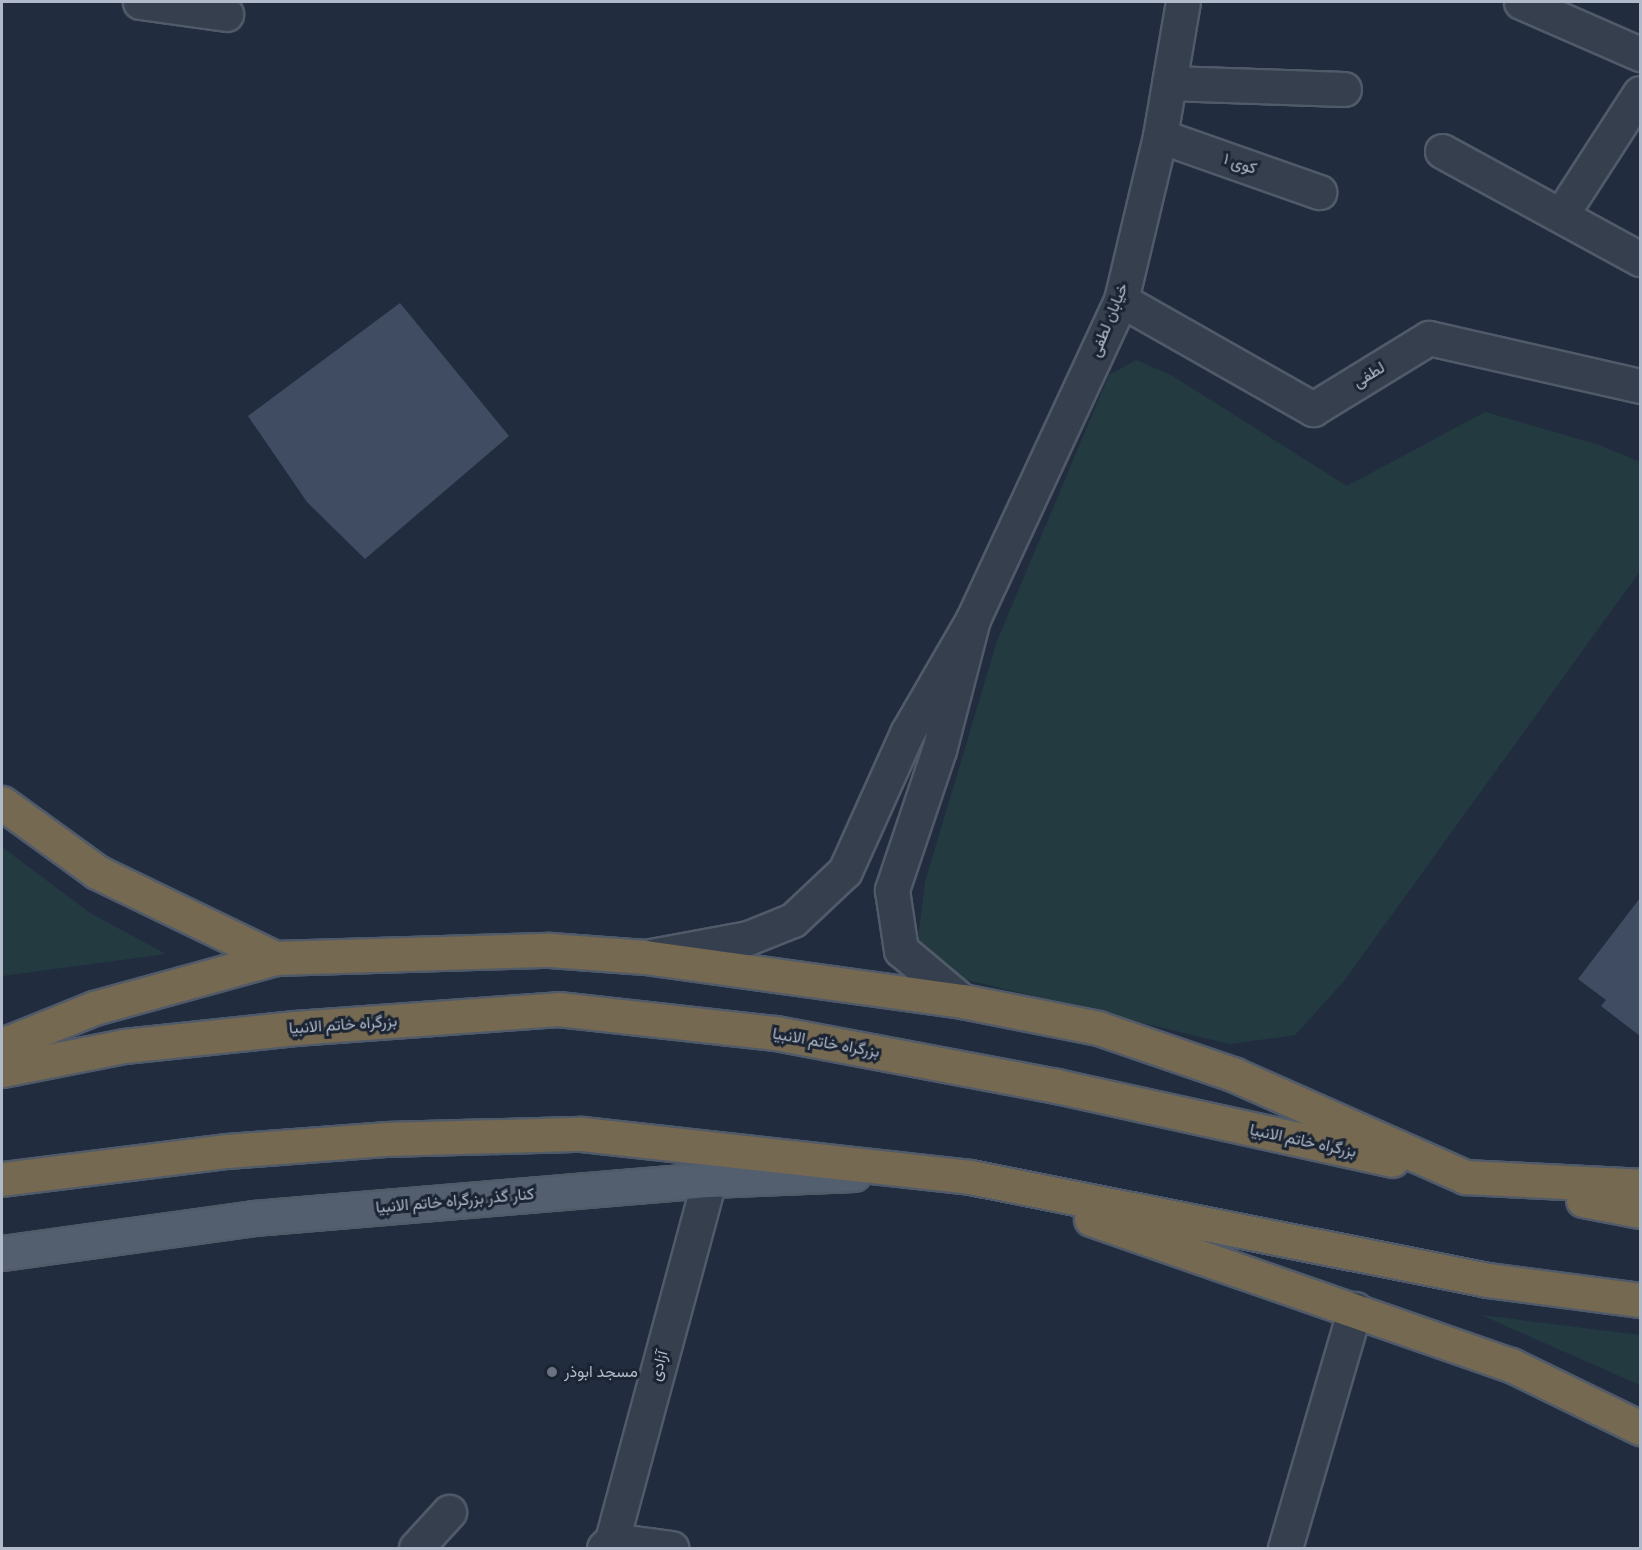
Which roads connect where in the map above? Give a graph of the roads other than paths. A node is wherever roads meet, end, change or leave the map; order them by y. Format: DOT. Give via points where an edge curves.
graph roads {
  1 [pos="140,2"];
  2 [pos="1182,2"];
  3 [pos="1521,2"];
  4 [pos="226,14"];
  5 [pos="1641,54"];
  6 [pos="1169,83"];
  7 [pos="1344,89"];
  8 [pos="1641,93"];
  9 [pos="1160,136"];
  10 [pos="1442,151"];
  11 [pos="1319,192"];
  12 [pos="1561,215"];
  13 [pos="1641,259"];
  14 [pos="1121,300"];
  15 [pos="1641,386"];
  16 [pos="973,619"];
  17 [pos="2,803"];
  18 [pos="645,957"];
  19 [pos="275,958"];
  20 [pos="962,1001"];
  21 [pos="2,1045"];
  22 [pos="2,1070"];
  23 [pos="911,1171"];
  24 [pos="970,1177"];
  25 [pos="1465,1177"];
  26 [pos="2,1179"];
  27 [pos="709,1180"];
  28 [pos="1641,1186"];
  29 [pos="1641,1211"];
  30 [pos="2,1253"];
  31 [pos="1641,1300"];
  32 [pos="1355,1309"];
  33 [pos="1641,1428"];
  34 [pos="449,1512"];
  35 [pos="608,1544"];
  36 [pos="416,1548"];
  37 [pos="671,1548"];
  38 [pos="1285,1548"];
  1 -- 4 [label="street"];
  2 -- 6 [label="street, خیابان لطفی"];
  3 -- 5 [label="street"];
  6 -- 7 [label="street"];
  6 -- 9 [label="street, خیابان لطفی"];
  8 -- 12 [label="street"];
  9 -- 11 [label="street, کوی ۱"];
  9 -- 14 [label="street, خیابان لطفی"];
  10 -- 12 [label="street"];
  12 -- 13 [label="street"];
  14 -- 15 [label="street, لطفی" via="1313,409 1429,338"];
  14 -- 16 [label="street, خیابان لطفی"];
  16 -- 18 [label="street" via="907,733 846,871 793,920 748,938"];
  16 -- 20 [label="street" via="939,750 892,890 901,950"];
  17 -- 19 [label="highway" via="97,872"];
  18 -- 19 [label="highway" via="550,950"];
  18 -- 20 [label="highway"];
  19 -- 21 [label="highway" via="94,1008"];
  20 -- 25 [label="highway" via="1098,1028 1235,1075"];
  22 -- 25 [label="highway, بزرگراه خاتم الانبیا" via="124,1046 295,1028 558,1009 776,1033 1056,1086"];
  23 -- 24 [label="highway"];
  23 -- 26 [label="highway" via="582,1134 385,1139 238,1150"];
  23 -- 27 [label="main road, کنار گذر بزرگراه خاتم الانبیا"];
  24 -- 31 [label="highway" via="1488,1280"];
  24 -- 32 [label="highway"];
  25 -- 28 [label="highway"];
  25 -- 29 [label="highway, بزرگراه خاتم الانبیا"];
  27 -- 30 [label="main road, کنار گذر بزرگراه خاتم الانبیا" via="254,1218"];
  27 -- 35 [label="street, آزادی"];
  32 -- 33 [label="highway" via="1511,1365"];
  32 -- 38 [label="street"];
  34 -- 36 [label="street"];
  35 -- 37 [label="street"];
}
